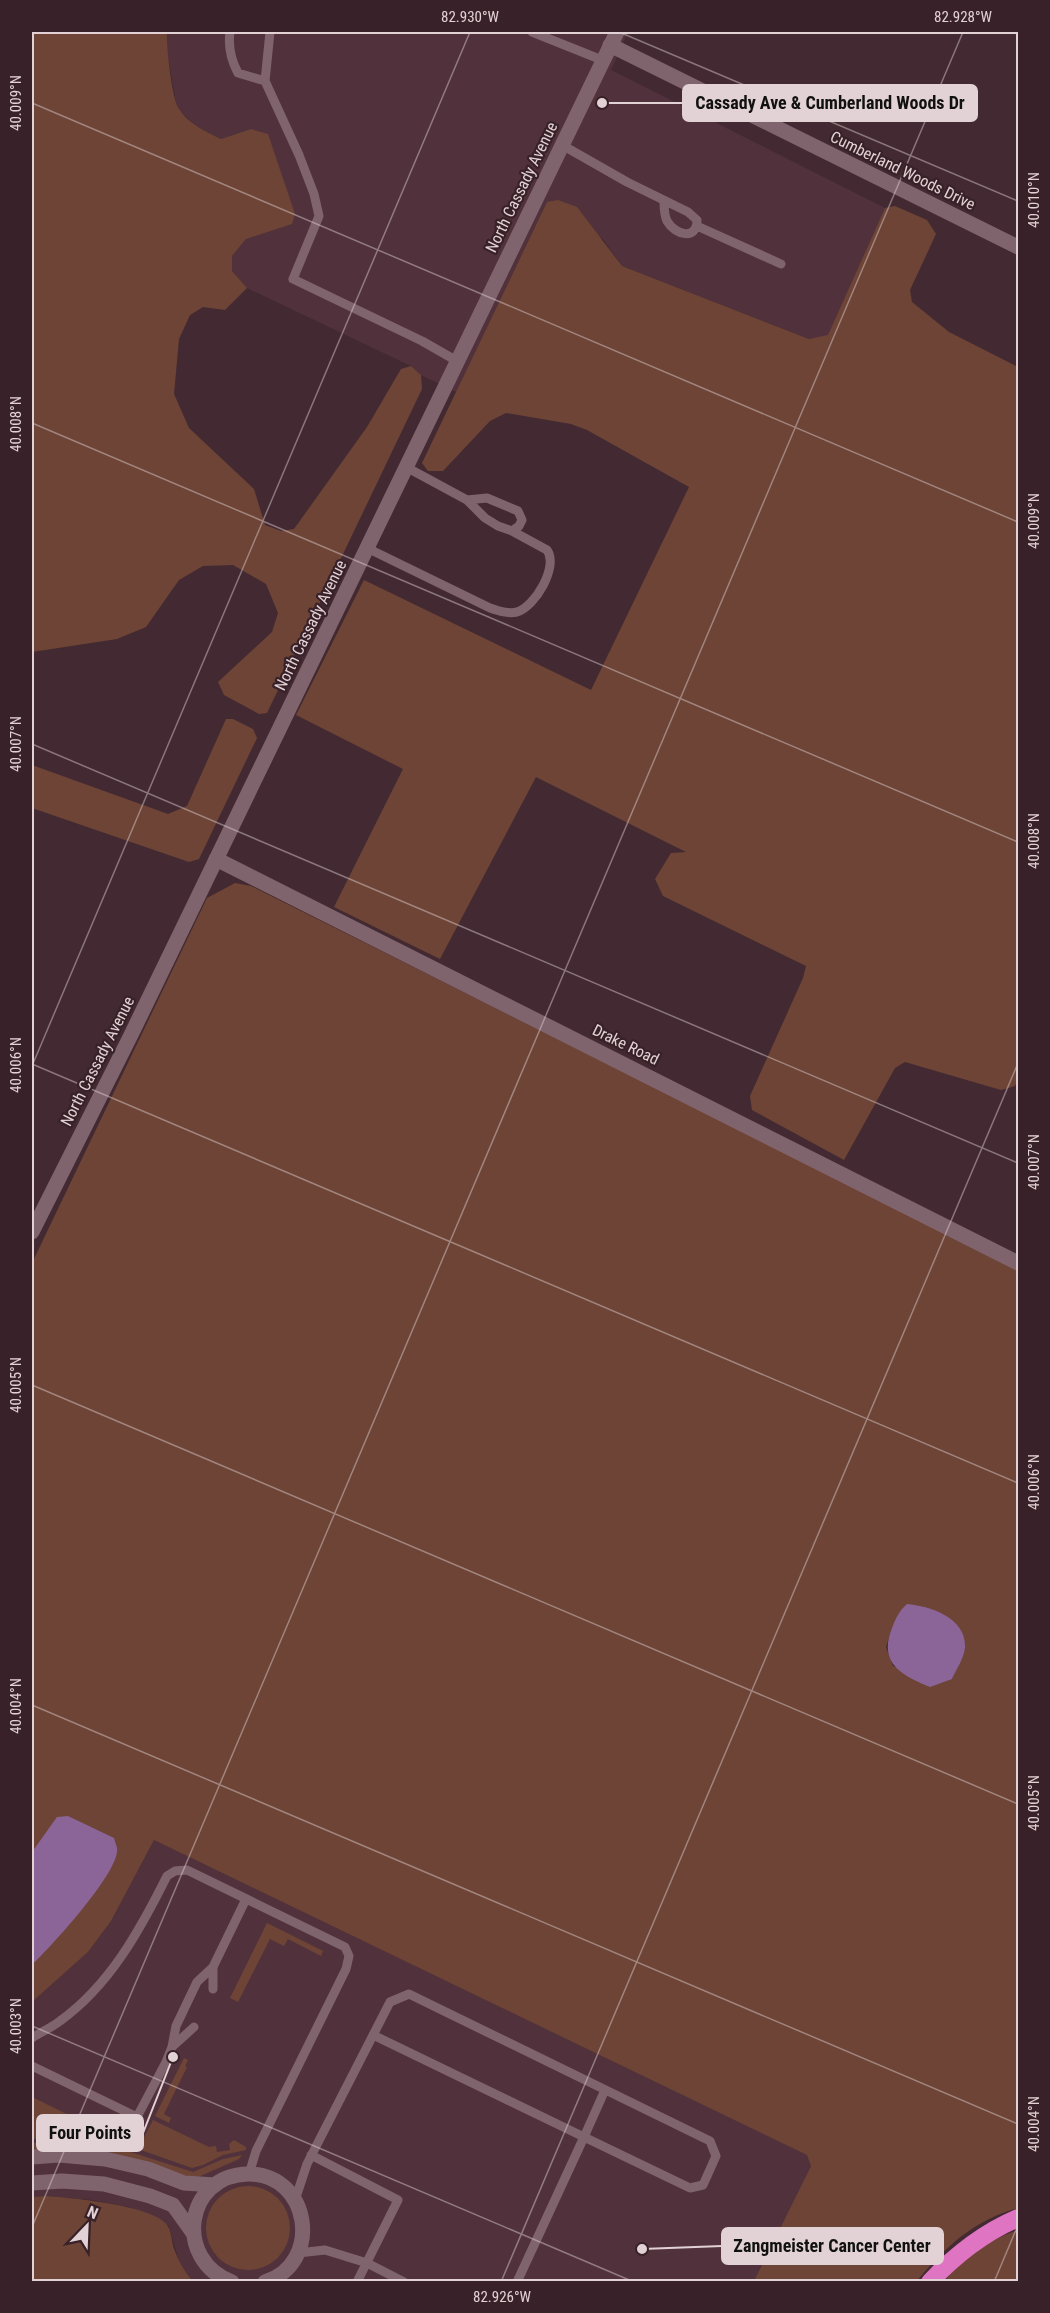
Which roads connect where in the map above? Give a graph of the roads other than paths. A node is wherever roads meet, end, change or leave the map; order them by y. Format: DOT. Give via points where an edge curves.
graph roads {
  1 [pos="230,32"];
  2 [pos="270,32"];
  3 [pos="532,32"];
  4 [pos="613,38"];
  5 [pos="602,60"];
  6 [pos="265,81"];
  7 [pos="562,145"];
  8 [pos="664,201"];
  9 [pos="697,226"];
  10 [pos="1018,247"];
  11 [pos="781,264"];
  12 [pos="458,361"];
  13 [pos="406,467"];
  14 [pos="467,500"];
  15 [pos="512,531"];
  16 [pos="367,548"];
  17 [pos="216,859"];
  18 [pos="32,1232"];
  19 [pos="1018,1263"];
  20 [pos="246,1899"];
  21 [pos="213,1967"];
  22 [pos="213,1989"];
  23 [pos="194,2027"];
  24 [pos="373,2035"];
  25 [pos="32,2038"];
  26 [pos="172,2047"];
  27 [pos="32,2066"];
  28 [pos="605,2090"];
  29 [pos="585,2137"];
  30 [pos="311,2155"];
  31 [pos="32,2157"];
  32 [pos="249,2174"];
  33 [pos="32,2183"];
  34 [pos="215,2185"];
  35 [pos="295,2200"];
  36 [pos="1018,2218"];
  37 [pos="193,2233"];
  38 [pos="298,2253"];
  39 [pos="367,2263"];
  40 [pos="231,2282"];
  41 [pos="265,2282"];
  42 [pos="357,2282"];
  43 [pos="404,2282"];
  44 [pos="517,2282"];
  45 [pos="930,2282"];
  1 -- 6 [label="lane" via="232,60 238,73"];
  2 -- 6 [label="lane"];
  3 -- 5 [label="lane"];
  4 -- 5 [label="street, North Cassady Avenue"];
  4 -- 10 [label="street, Cumberland Woods Drive"];
  5 -- 7 [label="street, North Cassady Avenue"];
  6 -- 12 [label="lane" via="299,155 319,216 293,279"];
  7 -- 8 [label="lane"];
  7 -- 12 [label="street, North Cassady Avenue"];
  8 -- 9 [label="lane" via="696,217"];
  8 -- 9 [label="lane" via="668,222 679,233 690,235"];
  9 -- 11 [label="lane"];
  12 -- 13 [label="street, North Cassady Avenue"];
  13 -- 14 [label="lane"];
  13 -- 16 [label="street, North Cassady Avenue"];
  14 -- 15 [label="lane" via="485,518"];
  14 -- 15 [label="lane" via="487,498 518,511 522,520"];
  15 -- 16 [label="lane" via="547,550 551,562 533,602 509,613 490,608"];
  16 -- 17 [label="street, North Cassady Avenue"];
  17 -- 18 [label="street, North Cassady Avenue"];
  17 -- 19 [label="street, Drake Road"];
  20 -- 21 [label="lane"];
  20 -- 25 [label="lane" via="188,1870 167,1876 128,1949 103,1979 60,2021"];
  20 -- 32 [label="lane" via="345,1947 349,1956 346,1970 256,2151"];
  21 -- 22 [label="lane"];
  21 -- 26 [label="lane" via="197,1983 176,2026"];
  23 -- 26 [label="lane"];
  24 -- 28 [label="lane" via="390,2001 409,1994"];
  24 -- 29 [label="lane"];
  24 -- 30 [label="lane"];
  26 -- 27 [label="lane" via="137,2117"];
  28 -- 29 [label="lane"];
  28 -- 29 [label="lane" via="710,2141 716,2156 703,2185 690,2188"];
  29 -- 44 [label="lane"];
  30 -- 35 [label="lane"];
  30 -- 39 [label="lane" via="398,2200"];
  31 -- 34 [label="street" via="105,2159 184,2183"];
  32 -- 34 [label="street"];
  32 -- 35 [label="street" via="283,2187"];
  33 -- 37 [label="street" via="104,2184 150,2196 173,2205"];
  34 -- 37 [label="street" via="202,2199"];
  35 -- 38 [label="street" via="302,2218 303,2236"];
  36 -- 45 [label="highway" via="971,2243"];
  37 -- 40 [label="street" via="206,2266"];
  38 -- 39 [label="lane" via="325,2250"];
  38 -- 41 [label="street" via="288,2268"];
  39 -- 42 [label="lane"];
  39 -- 43 [label="lane"];
}
